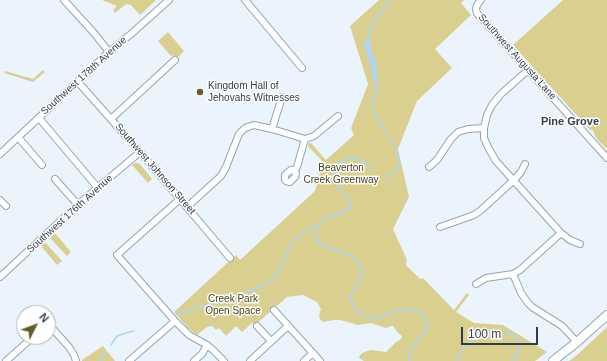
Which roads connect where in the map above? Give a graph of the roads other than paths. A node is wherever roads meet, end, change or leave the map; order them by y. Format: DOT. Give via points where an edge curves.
graph roads {
  1 [pos="64,0"];
  2 [pos="169,0"];
  3 [pos="245,0"];
  4 [pos="481,0"];
  5 [pos="109,52"];
  6 [pos="175,60"];
  7 [pos="302,68"];
  8 [pos="528,70"];
  9 [pos="78,82"];
  10 [pos="282,97"];
  11 [pos="338,116"];
  12 [pos="38,118"];
  13 [pos="111,119"];
  14 [pos="484,128"];
  15 [pos="272,129"];
  16 [pos="18,137"];
  17 [pos="305,139"];
  18 [pos="140,152"];
  19 [pos="0,154"];
  20 [pos="607,158"];
  21 [pos="525,164"];
  22 [pos="42,165"];
  23 [pos="429,167"];
  24 [pos="294,171"];
  25 [pos="55,179"];
  26 [pos="514,180"];
  27 [pos="98,188"];
  28 [pos="180,199"];
  29 [pos="0,200"];
  30 [pos="78,205"];
  31 [pos="6,206"];
  32 [pos="187,207"];
  33 [pos="440,227"];
  34 [pos="561,233"];
  35 [pos="580,244"];
  36 [pos="230,258"];
  37 [pos="513,274"];
  38 [pos="0,277"];
  39 [pos="476,284"];
  40 [pos="274,310"];
  41 [pos="607,315"];
  42 [pos="175,321"];
  43 [pos="257,326"];
  44 [pos="288,326"];
  45 [pos="56,333"];
  46 [pos="271,341"];
  47 [pos="577,342"];
  48 [pos="24,345"];
  49 [pos="207,345"];
  50 [pos="313,353"];
  51 [pos="6,361"];
  52 [pos="76,361"];
  53 [pos="129,361"];
  54 [pos="194,361"];
  55 [pos="224,361"];
  56 [pos="250,361"];
  57 [pos="304,361"];
  58 [pos="320,361"];
  59 [pos="553,361"];
  1 -- 5 [label="street"];
  2 -- 5 [label="street, Southwest 178th Avenue"];
  3 -- 7 [label="street"];
  4 -- 8 [label="street, Southwest Augusta Lane" via="477,5 477,13"];
  5 -- 9 [label="street, Southwest 178th Avenue"];
  6 -- 13 [label="street"];
  8 -- 14 [label="street" via="492,105"];
  8 -- 20 [label="street, Southwest Augusta Lane"];
  9 -- 12 [label="street, Southwest 178th Avenue"];
  9 -- 13 [label="street, Southwest Johnson Street"];
  10 -- 15 [label="street"];
  11 -- 17 [label="street" via="314,136"];
  12 -- 16 [label="street, Southwest 178th Avenue"];
  12 -- 27 [label="street"];
  13 -- 18 [label="street, Southwest Johnson Street"];
  14 -- 23 [label="street" via="458,132"];
  14 -- 26 [label="street" via="484,138 489,149 496,161"];
  15 -- 17 [label="street"];
  15 -- 32 [label="street" via="254,126 246,128 240,134 221,176"];
  16 -- 19 [label="street, Southwest 178th Avenue"];
  16 -- 22 [label="street"];
  17 -- 24 [label="street"];
  18 -- 27 [label="street, Southwest 176th Avenue"];
  18 -- 28 [label="street, Southwest Johnson Street"];
  21 -- 26 [label="street"];
  25 -- 30 [label="street"];
  26 -- 33 [label="street" via="474,215"];
  26 -- 34 [label="street"];
  27 -- 30 [label="street, Southwest 176th Avenue"];
  28 -- 32 [label="street, Southwest Johnson Street"];
  28 -- 42 [label="street" via="117,255"];
  29 -- 31 [label="street"];
  30 -- 38 [label="street, Southwest 176th Avenue"];
  32 -- 36 [label="street, Southwest Johnson Street"];
  34 -- 35 [label="street"];
  34 -- 37 [label="street" via="529,263"];
  37 -- 39 [label="street" via="486,278"];
  37 -- 47 [label="street" via="528,303 562,326"];
  40 -- 44 [label="street"];
  41 -- 47 [label="main road"];
  42 -- 49 [label="street" via="189,336"];
  42 -- 53 [label="street"];
  43 -- 46 [label="street"];
  44 -- 46 [label="street"];
  44 -- 50 [label="street"];
  45 -- 52 [label="street" via="74,354"];
  46 -- 56 [label="street"];
  47 -- 59 [label="main road"];
  48 -- 51 [label="street"];
  49 -- 54 [label="street"];
  49 -- 55 [label="street"];
  50 -- 57 [label="street"];
  50 -- 58 [label="street"];
}
